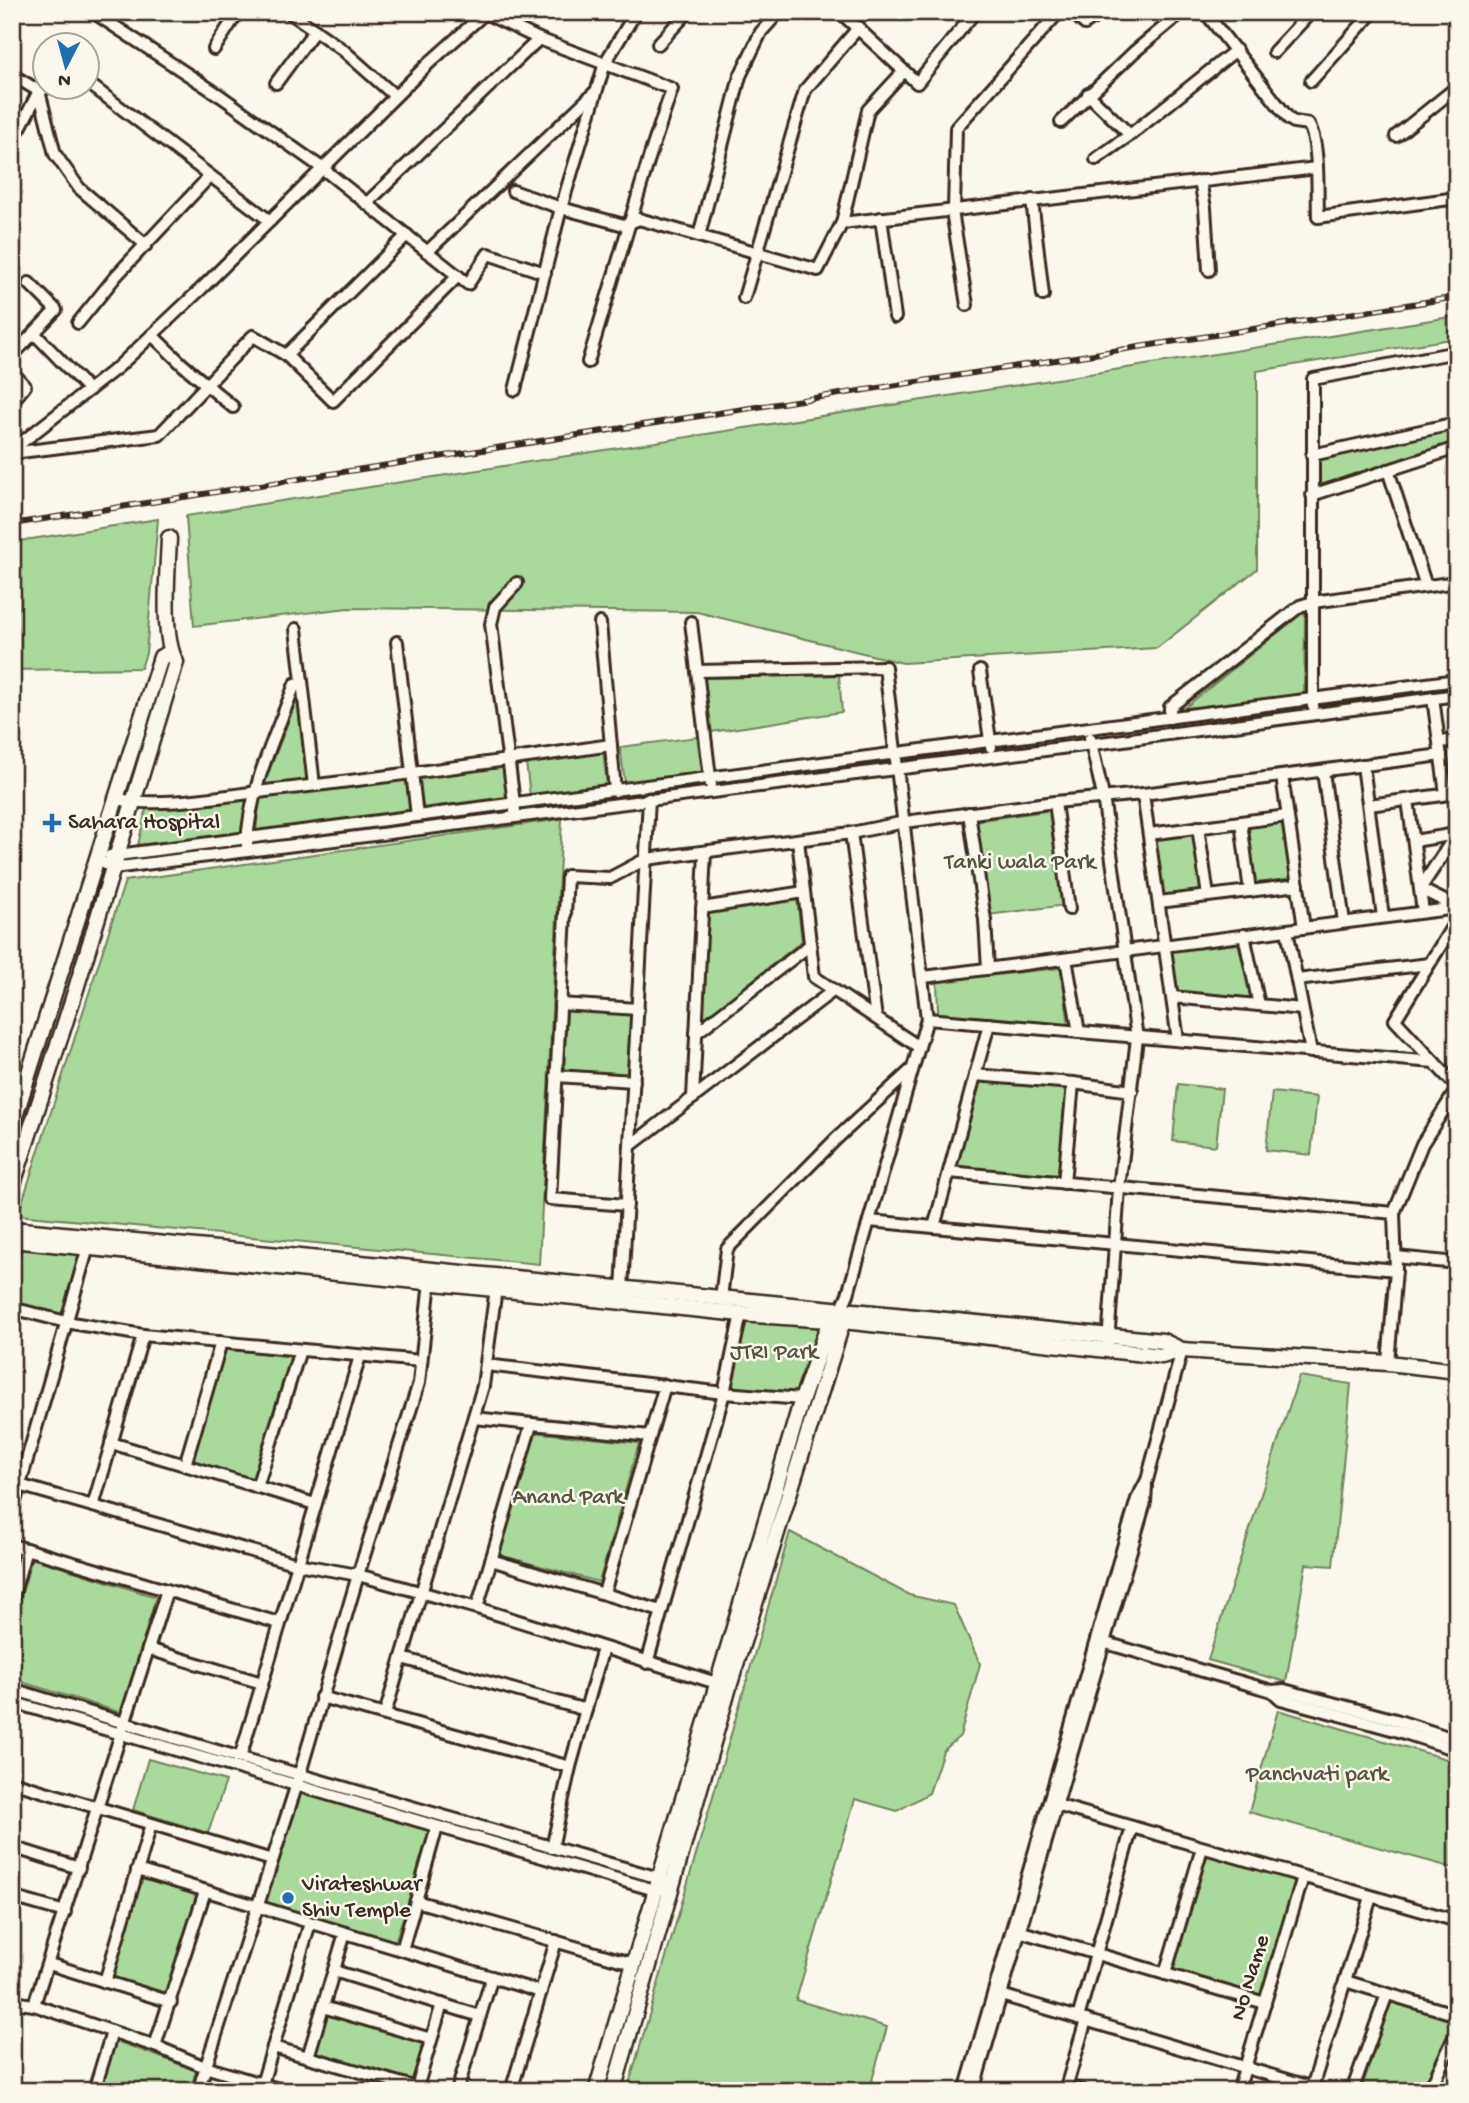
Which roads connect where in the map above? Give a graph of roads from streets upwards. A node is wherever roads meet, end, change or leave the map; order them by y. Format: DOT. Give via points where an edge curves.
graph roads {
  1 [pos="93,12"];
  2 [pos="238,12"];
  3 [pos="289,12"];
  4 [pos="636,12"];
  5 [pos="688,12"];
  6 [pos="779,12"];
  7 [pos="839,12"];
  8 [pos="975,12"];
  9 [pos="1059,12"];
  10 [pos="1072,12"];
  11 [pos="1102,12"];
  12 [pos="1182,12"];
  13 [pos="1205,12"];
  14 [pos="1311,12"];
  15 [pos="1373,12"];
  16 [pos="486,13"];
  17 [pos="859,27"];
  18 [pos="315,30"];
  19 [pos="539,40"];
  20 [pos="658,44"];
  21 [pos="214,49"];
  22 [pos="1236,50"];
  23 [pos="1274,52"];
  24 [pos="605,63"];
  25 [pos="904,71"];
  26 [pos="12,75"];
  27 [pos="1311,81"];
  28 [pos="276,83"];
  29 [pos="32,84"];
  30 [pos="1457,87"];
  31 [pos="597,90"];
  32 [pos="102,94"];
  33 [pos="1088,94"];
  34 [pos="395,96"];
  35 [pos="33,102"];
  36 [pos="45,102"];
  37 [pos="1061,122"];
  38 [pos="16,126"];
  39 [pos="1130,135"];
  40 [pos="1396,136"];
  41 [pos="12,138"];
  42 [pos="1096,159"];
  43 [pos="323,168"];
  44 [pos="1317,168"];
  45 [pos="210,176"];
  46 [pos="1200,181"];
  47 [pos="513,191"];
  48 [pos="1457,198"];
  49 [pos="1032,200"];
  50 [pos="366,203"];
  51 [pos="561,208"];
  52 [pos="954,210"];
  53 [pos="881,218"];
  54 [pos="270,221"];
  55 [pos="630,223"];
  56 [pos="842,223"];
  57 [pos="407,235"];
  58 [pos="699,236"];
  59 [pos="146,245"];
  60 [pos="427,252"];
  61 [pos="757,253"];
  62 [pos="1209,270"];
  63 [pos="545,274"];
  64 [pos="458,276"];
  65 [pos="29,282"];
  66 [pos="1043,295"];
  67 [pos="744,298"];
  68 [pos="967,305"];
  69 [pos="895,317"];
  70 [pos="78,323"];
  71 [pos="35,334"];
  72 [pos="152,335"];
  73 [pos="1457,352"];
  74 [pos="286,355"];
  75 [pos="12,356"];
  76 [pos="588,362"];
  77 [pos="12,372"];
  78 [pos="206,383"];
  79 [pos="89,390"];
  80 [pos="515,390"];
  81 [pos="12,402"];
  82 [pos="233,407"];
  83 [pos="1457,423"];
  84 [pos="1457,448"];
  85 [pos="12,451"];
  86 [pos="1312,455"];
  87 [pos="1388,470"];
  88 [pos="1312,495"];
  89 [pos="169,538"];
  90 [pos="1457,582"];
  91 [pos="517,583"];
  92 [pos="1426,586"];
  93 [pos="1313,602"];
  94 [pos="691,622"];
  95 [pos="600,623"];
  96 [pos="296,629"];
  97 [pos="397,642"];
  98 [pos="170,653"];
  99 [pos="697,671"];
  100 [pos="980,671"];
  101 [pos="1457,680"];
  102 [pos="302,683"];
  103 [pos="1457,695"];
  104 [pos="1433,698"];
  105 [pos="1313,699"];
  106 [pos="1313,714"];
  107 [pos="1170,718"];
  108 [pos="1089,728"];
  109 [pos="1457,740"];
  110 [pos="990,741"];
  111 [pos="1439,742"];
  112 [pos="1091,744"];
  113 [pos="611,746"];
  114 [pos="896,754"];
  115 [pos="1441,755"];
  116 [pos="992,757"];
  117 [pos="508,760"];
  118 [pos="1363,765"];
  119 [pos="898,768"];
  120 [pos="1323,771"];
  121 [pos="412,774"];
  122 [pos="1282,776"];
  123 [pos="710,778"];
  124 [pos="314,785"];
  125 [pos="615,791"];
  126 [pos="712,791"];
  127 [pos="253,792"];
  128 [pos="1143,794"];
  129 [pos="1451,794"];
  130 [pos="1103,796"];
  131 [pos="117,799"];
  132 [pos="649,799"];
  133 [pos="1408,800"];
  134 [pos="1055,802"];
  135 [pos="132,803"];
  136 [pos="1368,805"];
  137 [pos="514,810"];
  138 [pos="969,813"];
  139 [pos="417,816"];
  140 [pos="1287,816"];
  141 [pos="905,822"];
  142 [pos="1241,822"];
  143 [pos="1198,827"];
  144 [pos="850,833"];
  145 [pos="1149,834"];
  146 [pos="1456,834"];
  147 [pos="247,838"];
  148 [pos="798,840"];
  149 [pos="1414,841"];
  150 [pos="247,851"];
  151 [pos="705,852"];
  152 [pos="646,859"];
  153 [pos="98,860"];
  154 [pos="115,862"];
  155 [pos="1298,886"];
  156 [pos="1420,889"];
  157 [pos="1250,891"];
  158 [pos="804,892"];
  159 [pos="1208,897"];
  160 [pos="1159,902"];
  161 [pos="1457,907"];
  162 [pos="702,908"];
  163 [pos="1069,909"];
  164 [pos="1423,912"];
  165 [pos="1383,917"];
  166 [pos="1457,919"];
  167 [pos="1344,922"];
  168 [pos="1304,928"];
  169 [pos="1287,930"];
  170 [pos="1244,935"];
  171 [pos="810,945"];
  172 [pos="1165,946"];
  173 [pos="1125,951"];
  174 [pos="1066,959"];
  175 [pos="1429,964"];
  176 [pos="988,969"];
  177 [pos="924,977"];
  178 [pos="1297,980"];
  179 [pos="834,990"];
  180 [pos="1172,997"];
  181 [pos="560,1004"];
  182 [pos="1259,1005"];
  183 [pos="638,1009"];
  184 [pos="1302,1009"];
  185 [pos="876,1018"];
  186 [pos="927,1018"];
  187 [pos="989,1024"];
  188 [pos="1079,1032"];
  189 [pos="696,1033"];
  190 [pos="1137,1038"];
  191 [pos="1178,1040"];
  192 [pos="919,1047"];
  193 [pos="1311,1052"];
  194 [pos="1434,1062"];
  195 [pos="912,1069"];
  196 [pos="975,1074"];
  197 [pos="556,1076"];
  198 [pos="634,1081"];
  199 [pos="1073,1083"];
  200 [pos="1132,1091"];
  201 [pos="1455,1094"];
  202 [pos="693,1098"];
  203 [pos="12,1126"];
  204 [pos="630,1146"];
  205 [pos="949,1172"];
  206 [pos="1064,1183"];
  207 [pos="12,1187"];
  208 [pos="1119,1188"];
  209 [pos="627,1205"];
  210 [pos="1394,1213"];
  211 [pos="869,1221"];
  212 [pos="933,1227"];
  213 [pos="15,1235"];
  214 [pos="1114,1244"];
  215 [pos="88,1247"];
  216 [pos="1395,1257"];
  217 [pos="12,1258"];
  218 [pos="1457,1263"];
  219 [pos="1396,1270"];
  220 [pos="430,1281"];
  221 [pos="496,1288"];
  222 [pos="622,1290"];
  223 [pos="721,1298"];
  224 [pos="12,1308"];
  225 [pos="741,1314"];
  226 [pos="838,1317"];
  227 [pos="66,1322"];
  228 [pos="143,1335"];
  229 [pos="221,1342"];
  230 [pos="1108,1343"];
  231 [pos="300,1350"];
  232 [pos="1182,1350"];
  233 [pos="360,1356"];
  234 [pos="421,1361"];
  235 [pos="1388,1363"];
  236 [pos="486,1365"];
  237 [pos="1457,1371"];
  238 [pos="665,1385"];
  239 [pos="724,1393"];
  240 [pos="802,1399"];
  241 [pos="474,1418"];
  242 [pos="531,1425"];
  243 [pos="650,1436"];
  244 [pos="111,1443"];
  245 [pos="185,1465"];
  246 [pos="16,1484"];
  247 [pos="257,1487"];
  248 [pos="315,1504"];
  249 [pos="93,1506"];
  250 [pos="12,1512"];
  251 [pos="12,1545"];
  252 [pos="26,1549"];
  253 [pos="491,1560"];
  254 [pos="297,1564"];
  255 [pos="358,1575"];
  256 [pos="167,1590"];
  257 [pos="604,1593"];
  258 [pos="421,1594"];
  259 [pos="12,1600"];
  260 [pos="477,1608"];
  261 [pos="661,1611"];
  262 [pos="279,1623"];
  263 [pos="1100,1641"];
  264 [pos="603,1648"];
  265 [pos="148,1649"];
  266 [pos="402,1658"];
  267 [pos="647,1663"];
  268 [pos="262,1683"];
  269 [pos="723,1685"];
  270 [pos="12,1689"];
  271 [pos="1272,1691"];
  272 [pos="321,1697"];
  273 [pos="12,1702"];
  274 [pos="586,1710"];
  275 [pos="385,1714"];
  276 [pos="125,1723"];
  277 [pos="121,1735"];
  278 [pos="1457,1740"];
  279 [pos="1457,1750"];
  280 [pos="240,1758"];
  281 [pos="570,1767"];
  282 [pos="299,1773"];
  283 [pos="12,1782"];
  284 [pos="296,1787"];
  285 [pos="353,1789"];
  286 [pos="1053,1804"];
  287 [pos="98,1808"];
  288 [pos="369,1808"];
  289 [pos="151,1824"];
  290 [pos="437,1827"];
  291 [pos="1132,1828"];
  292 [pos="12,1847"];
  293 [pos="552,1848"];
  294 [pos="1202,1848"];
  295 [pos="272,1860"];
  296 [pos="79,1868"];
  297 [pos="137,1870"];
  298 [pos="1303,1877"];
  299 [pos="657,1884"];
  300 [pos="671,1887"];
  301 [pos="205,1891"];
  302 [pos="1371,1896"];
  303 [pos="12,1897"];
  304 [pos="416,1901"];
  305 [pos="257,1907"];
  306 [pos="65,1912"];
  307 [pos="1457,1921"];
  308 [pos="310,1923"];
  309 [pos="1016,1930"];
  310 [pos="345,1933"];
  311 [pos="556,1941"];
  312 [pos="402,1950"];
  313 [pos="1096,1954"];
  314 [pos="49,1964"];
  315 [pos="634,1964"];
  316 [pos="334,1971"];
  317 [pos="1165,1974"];
  318 [pos="492,1977"];
  319 [pos="105,1982"];
  320 [pos="1345,1982"];
  321 [pos="541,1992"];
  322 [pos="1387,1994"];
  323 [pos="1001,1995"];
  324 [pos="12,2002"];
  325 [pos="171,2002"];
  326 [pos="1265,2003"];
  327 [pos="442,2004"];
  328 [pos="34,2006"];
  329 [pos="323,2007"];
  330 [pos="1457,2015"];
  331 [pos="480,2016"];
  332 [pos="1082,2019"];
  333 [pos="112,2032"];
  334 [pos="1457,2032"];
  335 [pos="431,2039"];
  336 [pos="155,2046"];
  337 [pos="273,2047"];
  338 [pos="308,2057"];
  339 [pos="205,2067"];
  340 [pos="1245,2067"];
  341 [pos="262,2084"];
  342 [pos="1066,2088"];
  343 [pos="1311,2089"];
  344 [pos="416,2090"];
  345 [pos="94,2091"];
  346 [pos="198,2091"];
  347 [pos="285,2091"];
  348 [pos="457,2091"];
  349 [pos="511,2091"];
  350 [pos="596,2091"];
  351 [pos="613,2091"];
  352 [pos="965,2091"];
  353 [pos="973,2091"];
  354 [pos="1083,2091"];
  355 [pos="1238,2091"];
  356 [pos="1324,2091"];
  357 [pos="1352,2091"];
  358 [pos="1429,2091"];
  1 -- 43 [label="street"];
  2 -- 21 [label="street"];
  3 -- 18 [label="street"];
  4 -- 24 [label="street"];
  5 -- 20 [label="street"];
  6 -- 58 [label="street" via="761,32 740,76"];
  7 -- 17 [label="street"];
  8 -- 25 [label="street" via="917,83"];
  9 -- 52 [label="street" via="956,128"];
  10 -- 11 [label="street" via="1085,24"];
  12 -- 33 [label="street"];
  13 -- 22 [label="street"];
  14 -- 23 [label="street"];
  15 -- 27 [label="street"];
  16 -- 19 [label="street"];
  16 -- 34 [label="street"];
  17 -- 25 [label="street"];
  17 -- 61 [label="street" via="805,90"];
  18 -- 28 [label="street"];
  18 -- 34 [label="street"];
  19 -- 24 [label="street"];
  19 -- 50 [label="street"];
  22 -- 39 [label="street"];
  22 -- 44 [label="street" via="1289,119 1313,130"];
  24 -- 31 [label="street"];
  24 -- 55 [label="street" via="672,89"];
  25 -- 56 [label="street" via="869,110"];
  26 -- 29 [label="street"];
  30 -- 40 [label="street"];
  31 -- 51 [label="street"];
  31 -- 60 [label="street"];
  32 -- 45 [label="street"];
  33 -- 37 [label="street"];
  33 -- 39 [label="street"];
  34 -- 43 [label="street"];
  35 -- 38 [label="street"];
  36 -- 59 [label="street" via="55,154 79,188"];
  38 -- 41 [label="street"];
  39 -- 42 [label="street"];
  43 -- 50 [label="street"];
  43 -- 54 [label="street"];
  44 -- 46 [label="street"];
  44 -- 48 [label="street" via="1318,217"];
  45 -- 54 [label="street"];
  45 -- 59 [label="street"];
  46 -- 49 [label="street"];
  46 -- 62 [label="street"];
  47 -- 51 [label="street"];
  49 -- 52 [label="street"];
  49 -- 66 [label="street"];
  50 -- 57 [label="street"];
  51 -- 55 [label="street"];
  51 -- 63 [label="street"];
  52 -- 53 [label="street"];
  52 -- 68 [label="street"];
  53 -- 56 [label="street"];
  53 -- 69 [label="street"];
  54 -- 72 [label="street"];
  55 -- 58 [label="street" via="639,219"];
  55 -- 76 [label="street"];
  56 -- 61 [label="street" via="818,270"];
  57 -- 60 [label="street"];
  57 -- 74 [label="street"];
  58 -- 61 [label="street"];
  59 -- 70 [label="street"];
  60 -- 64 [label="street"];
  61 -- 67 [label="street"];
  63 -- 64 [label="street" via="488,254 468,284"];
  63 -- 80 [label="street"];
  64 -- 74 [label="street" via="333,401"];
  65 -- 71 [label="street" via="56,310"];
  71 -- 75 [label="street"];
  71 -- 79 [label="street"];
  72 -- 78 [label="street"];
  72 -- 79 [label="street"];
  73 -- 86 [label="street" via="1313,379"];
  74 -- 78 [label="street" via="253,336"];
  77 -- 81 [label="street" via="25,386"];
  78 -- 82 [label="street"];
  78 -- 85 [label="street" via="159,435"];
  79 -- 85 [label="street"];
  83 -- 86 [label="street"];
  84 -- 87 [label="street"];
  86 -- 88 [label="street"];
  87 -- 88 [label="street"];
  87 -- 92 [label="street"];
  88 -- 93 [label="street"];
  89 -- 98 [label="street"];
  90 -- 92 [label="street"];
  91 -- 117 [label="street" via="495,607 491,624"];
  92 -- 93 [label="street"];
  93 -- 105 [label="street"];
  93 -- 107 [label="street" via="1300,606 1170,706"];
  94 -- 99 [label="street"];
  95 -- 113 [label="street"];
  96 -- 102 [label="street"];
  97 -- 121 [label="street"];
  98 -- 131 [label="street" via="161,657"];
  98 -- 135 [label="street" via="176,662"];
  99 -- 114 [label="street" via="885,667"];
  99 -- 123 [label="street"];
  100 -- 110 [label="street"];
  101 -- 105 [label="street"];
  102 -- 124 [label="street"];
  102 -- 127 [label="street" via="295,684"];
  103 -- 104 [label="street"];
  104 -- 106 [label="street"];
  104 -- 111 [label="street"];
  105 -- 106 [label="street"];
  105 -- 107 [label="street"];
  106 -- 112 [label="street"];
  107 -- 108 [label="street"];
  108 -- 110 [label="street"];
  108 -- 112 [label="street"];
  109 -- 111 [label="street"];
  110 -- 114 [label="street"];
  110 -- 116 [label="street"];
  111 -- 115 [label="street"];
  112 -- 116 [label="street"];
  112 -- 130 [label="street"];
  113 -- 117 [label="street"];
  113 -- 125 [label="street"];
  114 -- 119 [label="street"];
  114 -- 123 [label="street"];
  115 -- 118 [label="street"];
  115 -- 129 [label="street"];
  116 -- 119 [label="street"];
  117 -- 121 [label="street"];
  117 -- 137 [label="street"];
  118 -- 120 [label="street"];
  118 -- 136 [label="street"];
  119 -- 126 [label="street"];
  119 -- 141 [label="street"];
  120 -- 122 [label="street"];
  120 -- 167 [label="street"];
  121 -- 124 [label="street"];
  121 -- 139 [label="street"];
  122 -- 128 [label="street"];
  122 -- 140 [label="street"];
  123 -- 125 [label="street"];
  123 -- 126 [label="street"];
  124 -- 127 [label="street"];
  125 -- 137 [label="street"];
  126 -- 132 [label="street"];
  127 -- 135 [label="street"];
  127 -- 147 [label="street"];
  128 -- 130 [label="street"];
  128 -- 145 [label="street"];
  129 -- 133 [label="street"];
  130 -- 134 [label="street"];
  130 -- 173 [label="street"];
  131 -- 135 [label="street"];
  131 -- 153 [label="street"];
  132 -- 137 [label="street"];
  132 -- 152 [label="street"];
  133 -- 136 [label="street"];
  133 -- 149 [label="street"];
  134 -- 138 [label="street"];
  134 -- 163 [label="street"];
  135 -- 154 [label="street"];
  136 -- 165 [label="street"];
  137 -- 139 [label="street"];
  137 -- 150 [label="street"];
  138 -- 141 [label="street"];
  138 -- 176 [label="street"];
  139 -- 147 [label="street"];
  140 -- 142 [label="street"];
  140 -- 155 [label="street"];
  141 -- 144 [label="street"];
  141 -- 177 [label="street"];
  142 -- 143 [label="street"];
  142 -- 157 [label="street"];
  143 -- 145 [label="street"];
  143 -- 159 [label="street"];
  144 -- 148 [label="street"];
  144 -- 185 [label="street"];
  145 -- 160 [label="street"];
  146 -- 149 [label="street"];
  146 -- 156 [label="street"];
  147 -- 150 [label="street"];
  147 -- 154 [label="street"];
  148 -- 151 [label="street"];
  148 -- 158 [label="street"];
  149 -- 156 [label="street"];
  150 -- 154 [label="street"];
  151 -- 152 [label="street"];
  151 -- 162 [label="street"];
  152 -- 181 [label="street" via="610,878 567,876"];
  152 -- 183 [label="street"];
  153 -- 154 [label="street"];
  153 -- 203 [label="street"];
  154 -- 207 [label="street"];
  155 -- 157 [label="street"];
  155 -- 168 [label="street"];
  156 -- 161 [label="street"];
  156 -- 164 [label="street"];
  157 -- 159 [label="street"];
  158 -- 162 [label="street"];
  158 -- 171 [label="street"];
  159 -- 160 [label="street"];
  160 -- 172 [label="street"];
  161 -- 164 [label="street"];
  162 -- 189 [label="street"];
  164 -- 165 [label="street"];
  165 -- 167 [label="street"];
  166 -- 175 [label="street"];
  167 -- 168 [label="street"];
  168 -- 169 [label="street"];
  169 -- 170 [label="street"];
  169 -- 178 [label="street"];
  170 -- 172 [label="street"];
  170 -- 182 [label="street"];
  171 -- 179 [label="street" via="814,977"];
  171 -- 189 [label="street"];
  172 -- 173 [label="street"];
  172 -- 180 [label="street"];
  173 -- 174 [label="street"];
  173 -- 190 [label="street"];
  174 -- 176 [label="street"];
  174 -- 188 [label="street"];
  175 -- 178 [label="street"];
  175 -- 194 [label="street" via="1395,1020"];
  176 -- 177 [label="street"];
  177 -- 186 [label="street"];
  178 -- 184 [label="street"];
  179 -- 185 [label="street"];
  179 -- 202 [label="street"];
  180 -- 182 [label="street"];
  180 -- 191 [label="street"];
  181 -- 183 [label="street"];
  181 -- 197 [label="street"];
  182 -- 184 [label="street"];
  183 -- 198 [label="street"];
  184 -- 193 [label="street"];
  185 -- 192 [label="street"];
  186 -- 187 [label="street"];
  186 -- 192 [label="street"];
  187 -- 188 [label="street"];
  187 -- 196 [label="street"];
  188 -- 190 [label="street"];
  189 -- 202 [label="street"];
  190 -- 191 [label="street"];
  190 -- 200 [label="street"];
  191 -- 193 [label="street"];
  192 -- 195 [label="street"];
  193 -- 194 [label="street"];
  194 -- 201 [label="street"];
  195 -- 211 [label="street"];
  195 -- 223 [label="street" via="727,1249"];
  196 -- 199 [label="street"];
  196 -- 205 [label="street"];
  197 -- 198 [label="street"];
  197 -- 209 [label="street" via="550,1199"];
  198 -- 204 [label="street"];
  199 -- 200 [label="street"];
  199 -- 206 [label="street"];
  200 -- 208 [label="street"];
  201 -- 210 [label="street" via="1422,1143"];
  202 -- 204 [label="street"];
  204 -- 209 [label="street"];
  205 -- 206 [label="street"];
  205 -- 212 [label="street"];
  206 -- 208 [label="street"];
  208 -- 210 [label="street"];
  208 -- 214 [label="street"];
  209 -- 222 [label="street"];
  210 -- 216 [label="street"];
  211 -- 212 [label="street"];
  211 -- 226 [label="street"];
  212 -- 214 [label="street"];
  213 -- 215 [label="street"];
  213 -- 217 [label="street"];
  213 -- 222 [label="street"];
  214 -- 219 [label="street"];
  214 -- 230 [label="street"];
  215 -- 220 [label="street"];
  215 -- 227 [label="street"];
  216 -- 218 [label="street"];
  216 -- 219 [label="street"];
  219 -- 235 [label="street"];
  220 -- 221 [label="street"];
  220 -- 234 [label="street"];
  221 -- 225 [label="street"];
  221 -- 236 [label="street"];
  222 -- 223 [label="street"];
  223 -- 226 [label="street"];
  224 -- 227 [label="street"];
  225 -- 226 [label="street"];
  225 -- 239 [label="street"];
  226 -- 230 [label="street"];
  226 -- 240 [label="street"];
  226 -- 269 [label="street"];
  227 -- 228 [label="street"];
  227 -- 246 [label="street"];
  228 -- 229 [label="street"];
  228 -- 244 [label="street"];
  229 -- 231 [label="street"];
  229 -- 245 [label="street"];
  230 -- 232 [label="street" via="1163,1341"];
  231 -- 233 [label="street"];
  231 -- 247 [label="street"];
  232 -- 235 [label="street"];
  232 -- 263 [label="street"];
  233 -- 234 [label="street"];
  233 -- 248 [label="street"];
  234 -- 255 [label="street" via="419,1383"];
  235 -- 237 [label="street"];
  236 -- 238 [label="street"];
  236 -- 241 [label="street"];
  238 -- 239 [label="street"];
  238 -- 243 [label="street"];
  239 -- 240 [label="street"];
  239 -- 261 [label="street"];
  240 -- 269 [label="street"];
  241 -- 242 [label="street"];
  241 -- 258 [label="street"];
  242 -- 243 [label="street"];
  242 -- 253 [label="street"];
  243 -- 257 [label="street"];
  244 -- 245 [label="street"];
  244 -- 249 [label="street"];
  245 -- 247 [label="street"];
  246 -- 249 [label="street"];
  246 -- 250 [label="street"];
  247 -- 248 [label="street"];
  248 -- 254 [label="street"];
  249 -- 254 [label="street"];
  251 -- 252 [label="street"];
  252 -- 256 [label="street"];
  252 -- 259 [label="street"];
  253 -- 257 [label="street"];
  253 -- 260 [label="street"];
  254 -- 255 [label="street"];
  254 -- 262 [label="street"];
  255 -- 258 [label="street"];
  255 -- 272 [label="street"];
  256 -- 262 [label="street"];
  256 -- 265 [label="street"];
  257 -- 261 [label="street"];
  258 -- 260 [label="street"];
  258 -- 266 [label="street"];
  260 -- 264 [label="street"];
  261 -- 267 [label="street"];
  262 -- 268 [label="street"];
  263 -- 271 [label="street"];
  263 -- 286 [label="street"];
  264 -- 267 [label="street"];
  264 -- 274 [label="street"];
  265 -- 268 [label="street"];
  265 -- 276 [label="street"];
  266 -- 274 [label="street"];
  266 -- 275 [label="street"];
  267 -- 269 [label="street"];
  268 -- 280 [label="street"];
  269 -- 299 [label="street"];
  269 -- 300 [label="street"];
  270 -- 276 [label="street"];
  271 -- 278 [label="street" via="1284,1689"];
  271 -- 279 [label="street" via="1281,1699"];
  272 -- 275 [label="street"];
  272 -- 282 [label="street"];
  273 -- 277 [label="street"];
  274 -- 281 [label="street"];
  275 -- 281 [label="street"];
  276 -- 277 [label="street"];
  276 -- 280 [label="street"];
  277 -- 284 [label="street"];
  277 -- 287 [label="street"];
  280 -- 282 [label="street"];
  281 -- 293 [label="street"];
  282 -- 284 [label="street"];
  282 -- 285 [label="street"];
  283 -- 287 [label="street"];
  284 -- 288 [label="street"];
  284 -- 295 [label="street"];
  285 -- 288 [label="street"];
  285 -- 293 [label="street"];
  286 -- 291 [label="street"];
  286 -- 309 [label="street"];
  287 -- 289 [label="street"];
  287 -- 296 [label="street"];
  288 -- 290 [label="street"];
  289 -- 295 [label="street"];
  289 -- 297 [label="street"];
  290 -- 299 [label="street"];
  290 -- 304 [label="street"];
  291 -- 294 [label="street"];
  291 -- 313 [label="street"];
  292 -- 296 [label="street"];
  293 -- 299 [label="street"];
  294 -- 298 [label="street"];
  294 -- 317 [label="street"];
  295 -- 305 [label="street"];
  296 -- 306 [label="street"];
  297 -- 301 [label="street"];
  297 -- 319 [label="street"];
  298 -- 302 [label="street"];
  298 -- 326 [label="street, No Name"];
  299 -- 300 [label="street"];
  299 -- 315 [label="street"];
  300 -- 351 [label="street"];
  301 -- 305 [label="street"];
  301 -- 325 [label="street"];
  302 -- 307 [label="street"];
  302 -- 320 [label="street"];
  303 -- 306 [label="street"];
  304 -- 311 [label="street"];
  304 -- 312 [label="street"];
  305 -- 308 [label="street"];
  305 -- 339 [label="street"];
  306 -- 314 [label="street"];
  308 -- 310 [label="street"];
  308 -- 337 [label="street"];
  309 -- 313 [label="street"];
  309 -- 323 [label="street"];
  309 -- 352 [label="street"];
  310 -- 312 [label="street"];
  310 -- 316 [label="street"];
  311 -- 315 [label="street"];
  311 -- 321 [label="street"];
  312 -- 318 [label="street"];
  313 -- 317 [label="street"];
  313 -- 332 [label="street"];
  314 -- 319 [label="street"];
  314 -- 328 [label="street"];
  315 -- 350 [label="street"];
  316 -- 327 [label="street"];
  316 -- 329 [label="street"];
  317 -- 326 [label="street"];
  318 -- 321 [label="street"];
  318 -- 331 [label="street"];
  319 -- 325 [label="street"];
  320 -- 322 [label="street"];
  320 -- 343 [label="street"];
  321 -- 349 [label="street"];
  322 -- 330 [label="street"];
  322 -- 357 [label="street"];
  323 -- 332 [label="street"];
  323 -- 353 [label="street"];
  324 -- 328 [label="street"];
  325 -- 336 [label="street"];
  326 -- 340 [label="street, No Name"];
  327 -- 331 [label="street"];
  327 -- 335 [label="street"];
  328 -- 333 [label="street"];
  329 -- 335 [label="street"];
  329 -- 338 [label="street"];
  331 -- 348 [label="street"];
  332 -- 340 [label="street"];
  332 -- 342 [label="street"];
  333 -- 336 [label="street"];
  333 -- 345 [label="street"];
  334 -- 358 [label="street"];
  335 -- 344 [label="street"];
  336 -- 339 [label="street"];
  337 -- 338 [label="street"];
  337 -- 341 [label="street"];
  338 -- 344 [label="street"];
  339 -- 341 [label="street"];
  339 -- 346 [label="street"];
  340 -- 343 [label="street"];
  340 -- 355 [label="street, No Name"];
  341 -- 347 [label="street"];
  342 -- 354 [label="street"];
  343 -- 356 [label="street"];
}
